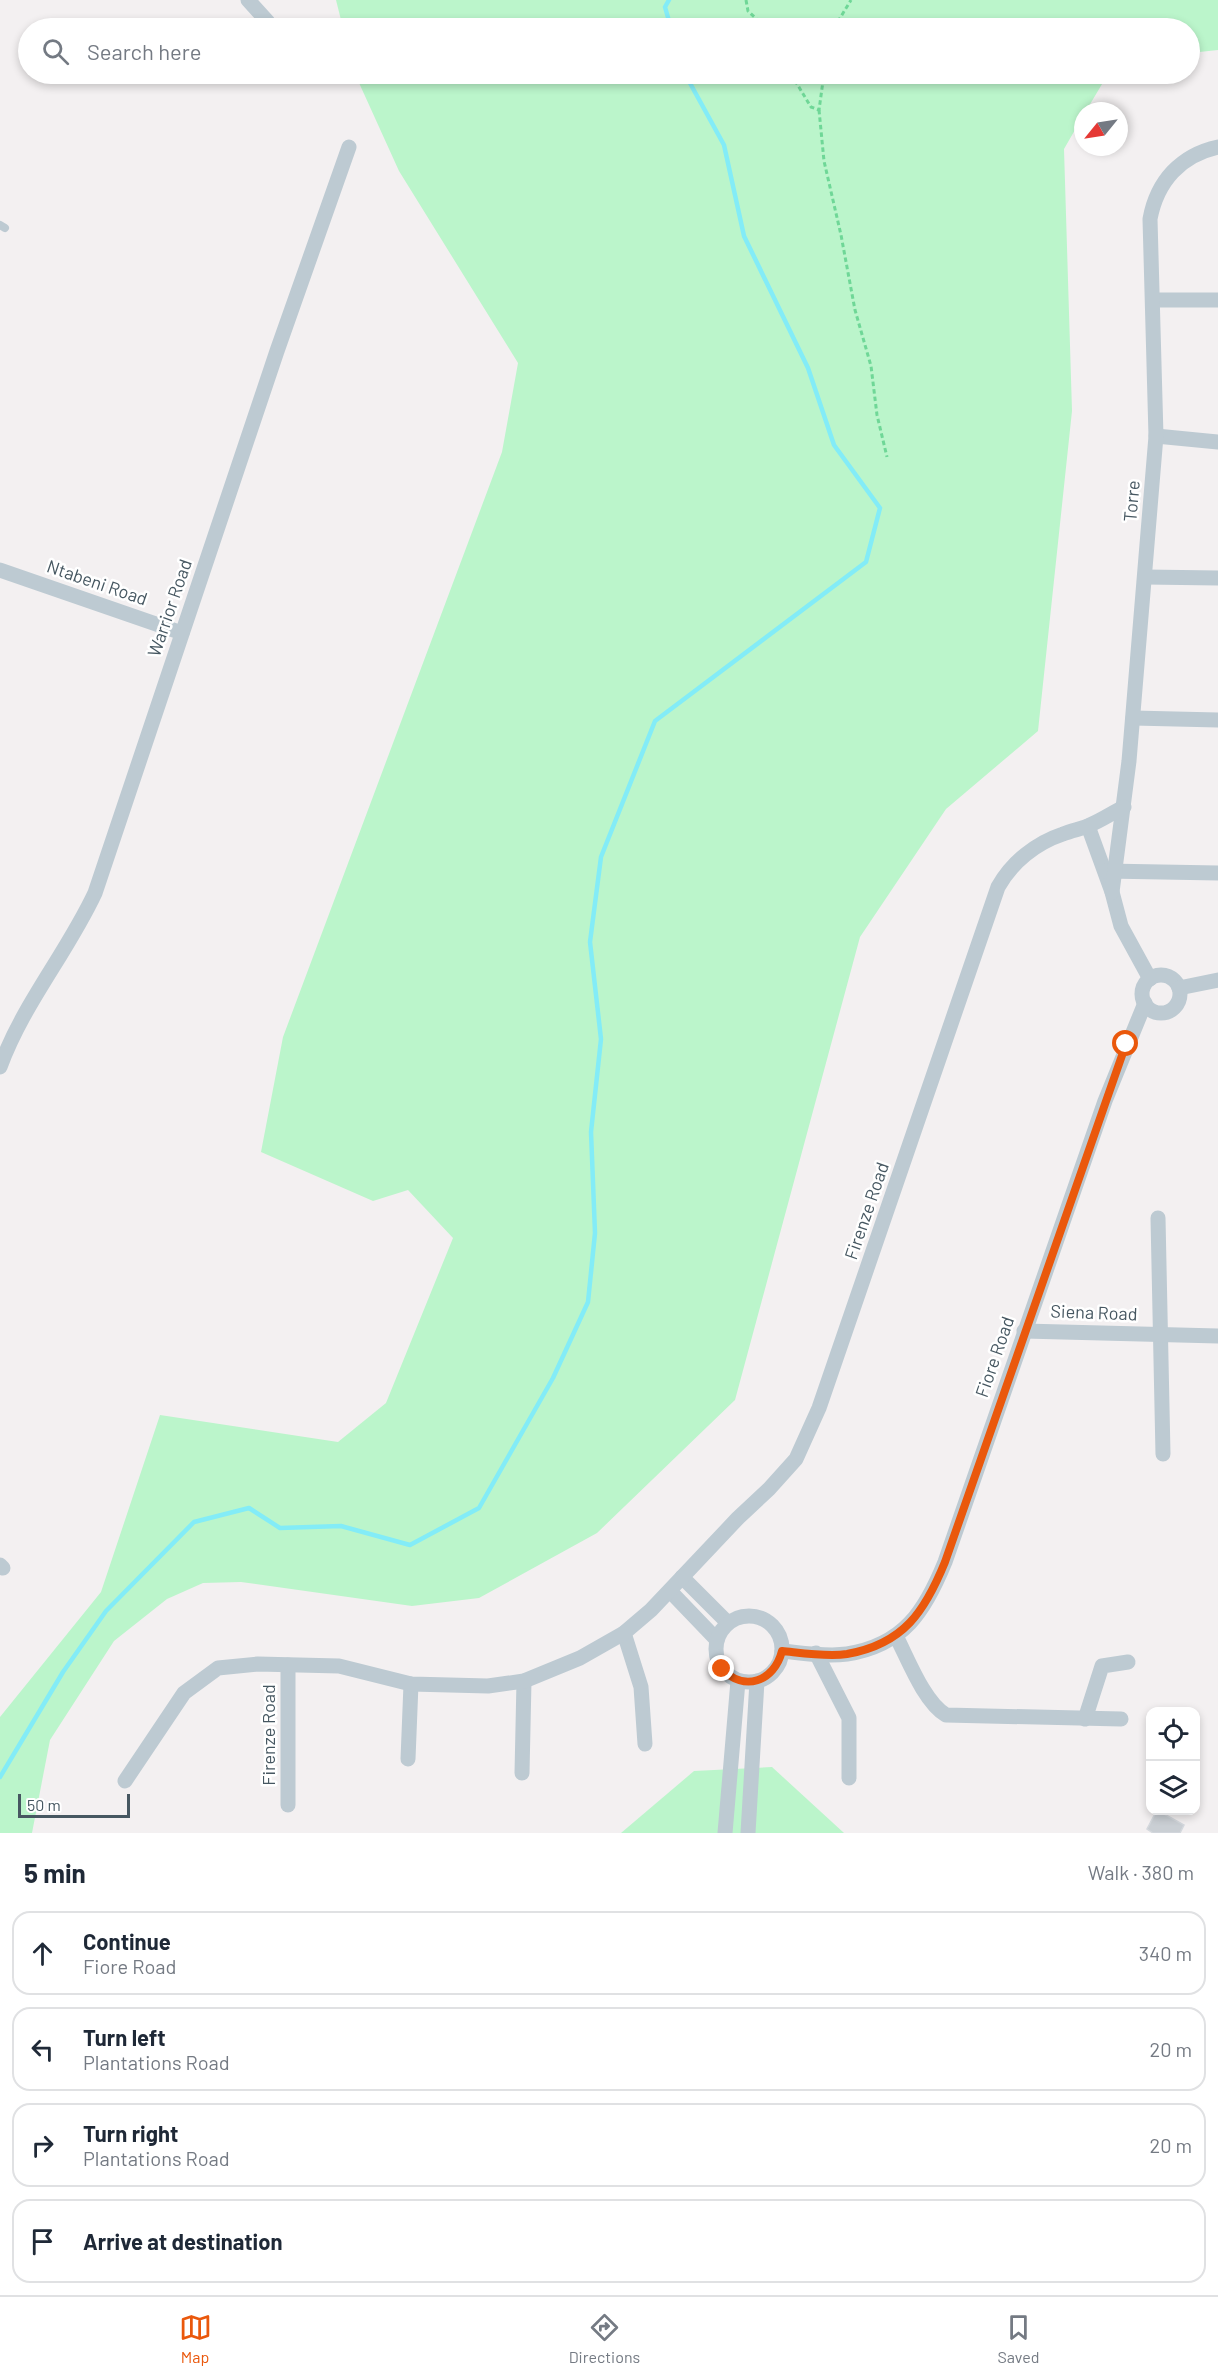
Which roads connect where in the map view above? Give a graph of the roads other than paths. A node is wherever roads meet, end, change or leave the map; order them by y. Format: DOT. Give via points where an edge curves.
graph roads {
  1 [pos="248,0"];
  2 [pos="264,18"];
  3 [pos="349,147"];
  4 [pos="1218,147"];
  5 [pos="1153,300"];
  6 [pos="1218,300"];
  7 [pos="1156,436"];
  8 [pos="1218,442"];
  9 [pos="0,570"];
  10 [pos="1145,577"];
  11 [pos="1218,578"];
  12 [pos="182,633"];
  13 [pos="1133,718"];
  14 [pos="1218,720"];
  15 [pos="1124,807"];
  16 [pos="1088,826"];
  17 [pos="1109,871"];
  18 [pos="1218,873"];
  19 [pos="1150,979"];
  20 [pos="1218,980"];
  21 [pos="1179,988"];
  22 [pos="1145,1003"];
  23 [pos="0,1067"];
  24 [pos="1158,1218"];
  25 [pos="1024,1330"];
  26 [pos="1162,1335"];
  27 [pos="1218,1336"];
  28 [pos="1163,1454"];
  29 [pos="682,1577"];
  30 [pos="670,1591"];
  31 [pos="728,1623"];
  32 [pos="624,1633"];
  33 [pos="896,1636"];
  34 [pos="717,1640"];
  35 [pos="782,1651"];
  36 [pos="816,1653"];
  37 [pos="1128,1662"];
  38 [pos="288,1665"];
  39 [pos="524,1680"];
  40 [pos="738,1681"];
  41 [pos="757,1682"];
  42 [pos="411,1684"];
  43 [pos="1085,1719"];
  44 [pos="1121,1719"];
  45 [pos="645,1744"];
  46 [pos="408,1759"];
  47 [pos="522,1773"];
  48 [pos="849,1778"];
  49 [pos="125,1781"];
  50 [pos="288,1805"];
  51 [pos="725,1833"];
  52 [pos="748,1833"];
  1 -- 2 [label="street"];
  3 -- 12 [label="street, Warrior Road"];
  4 -- 5 [label="street, Torre" via="1201,150 1174,168 1156,198 1148,234"];
  5 -- 6 [label="street"];
  5 -- 7 [label="street, Torre"];
  7 -- 8 [label="street"];
  7 -- 10 [label="street, Torre"];
  9 -- 12 [label="street, Ntabeni Road"];
  10 -- 11 [label="street"];
  10 -- 13 [label="street, Torre"];
  12 -- 23 [label="street, Warrior Road" via="95,893 27,1008"];
  13 -- 14 [label="street"];
  13 -- 15 [label="street, Torre"];
  15 -- 16 [label="street, Firenze Road"];
  15 -- 17 [label="street, Torre"];
  16 -- 17 [label="street"];
  16 -- 29 [label="street, Firenze Road" via="1044,843 1025,854 1005,874 813,1424 786,1472"];
  17 -- 18 [label="street"];
  17 -- 19 [label="street" via="1125,937"];
  19 -- 21 [label="street" via="1166,976"];
  19 -- 22 [label="street, Fiore Road" via="1142,993"];
  20 -- 21 [label="street"];
  21 -- 22 [label="street" via="1178,1003 1165,1013 1150,1010"];
  22 -- 25 [label="street, Fiore Road" via="1112,1082"];
  24 -- 26 [label="street, Siena Road"];
  25 -- 26 [label="street, Siena Road"];
  25 -- 33 [label="street, Fiore Road" via="938,1580 920,1613"];
  26 -- 27 [label="street, Siena Road"];
  26 -- 28 [label="street, Siena Road"];
  29 -- 30 [label="street, Firenze Road"];
  29 -- 31 [label="street"];
  30 -- 32 [label="street, Firenze Road"];
  30 -- 34 [label="street"];
  31 -- 34 [label="street"];
  31 -- 35 [label="street" via="748,1616 759,1617 776,1630"];
  32 -- 39 [label="street, Firenze Road" via="572,1662"];
  32 -- 45 [label="street" via="641,1687"];
  33 -- 36 [label="street, Fiore Road" via="846,1654"];
  33 -- 43 [label="street" via="929,1698 946,1715"];
  34 -- 40 [label="street" via="715,1650 722,1669"];
  35 -- 36 [label="street, Fiore Road"];
  35 -- 41 [label="street" via="774,1671"];
  36 -- 48 [label="street" via="849,1719"];
  37 -- 43 [label="street" via="1102,1666"];
  38 -- 42 [label="street, Firenze Road" via="339,1666"];
  38 -- 49 [label="street, Firenze Road" via="218,1668 202,1677 184,1693"];
  38 -- 50 [label="street, Firenze Road"];
  39 -- 42 [label="street, Firenze Road" via="488,1686"];
  39 -- 47 [label="street"];
  40 -- 41 [label="street"];
  40 -- 51 [label="street"];
  41 -- 52 [label="street"];
  42 -- 46 [label="street"];
  43 -- 44 [label="street"];
}
